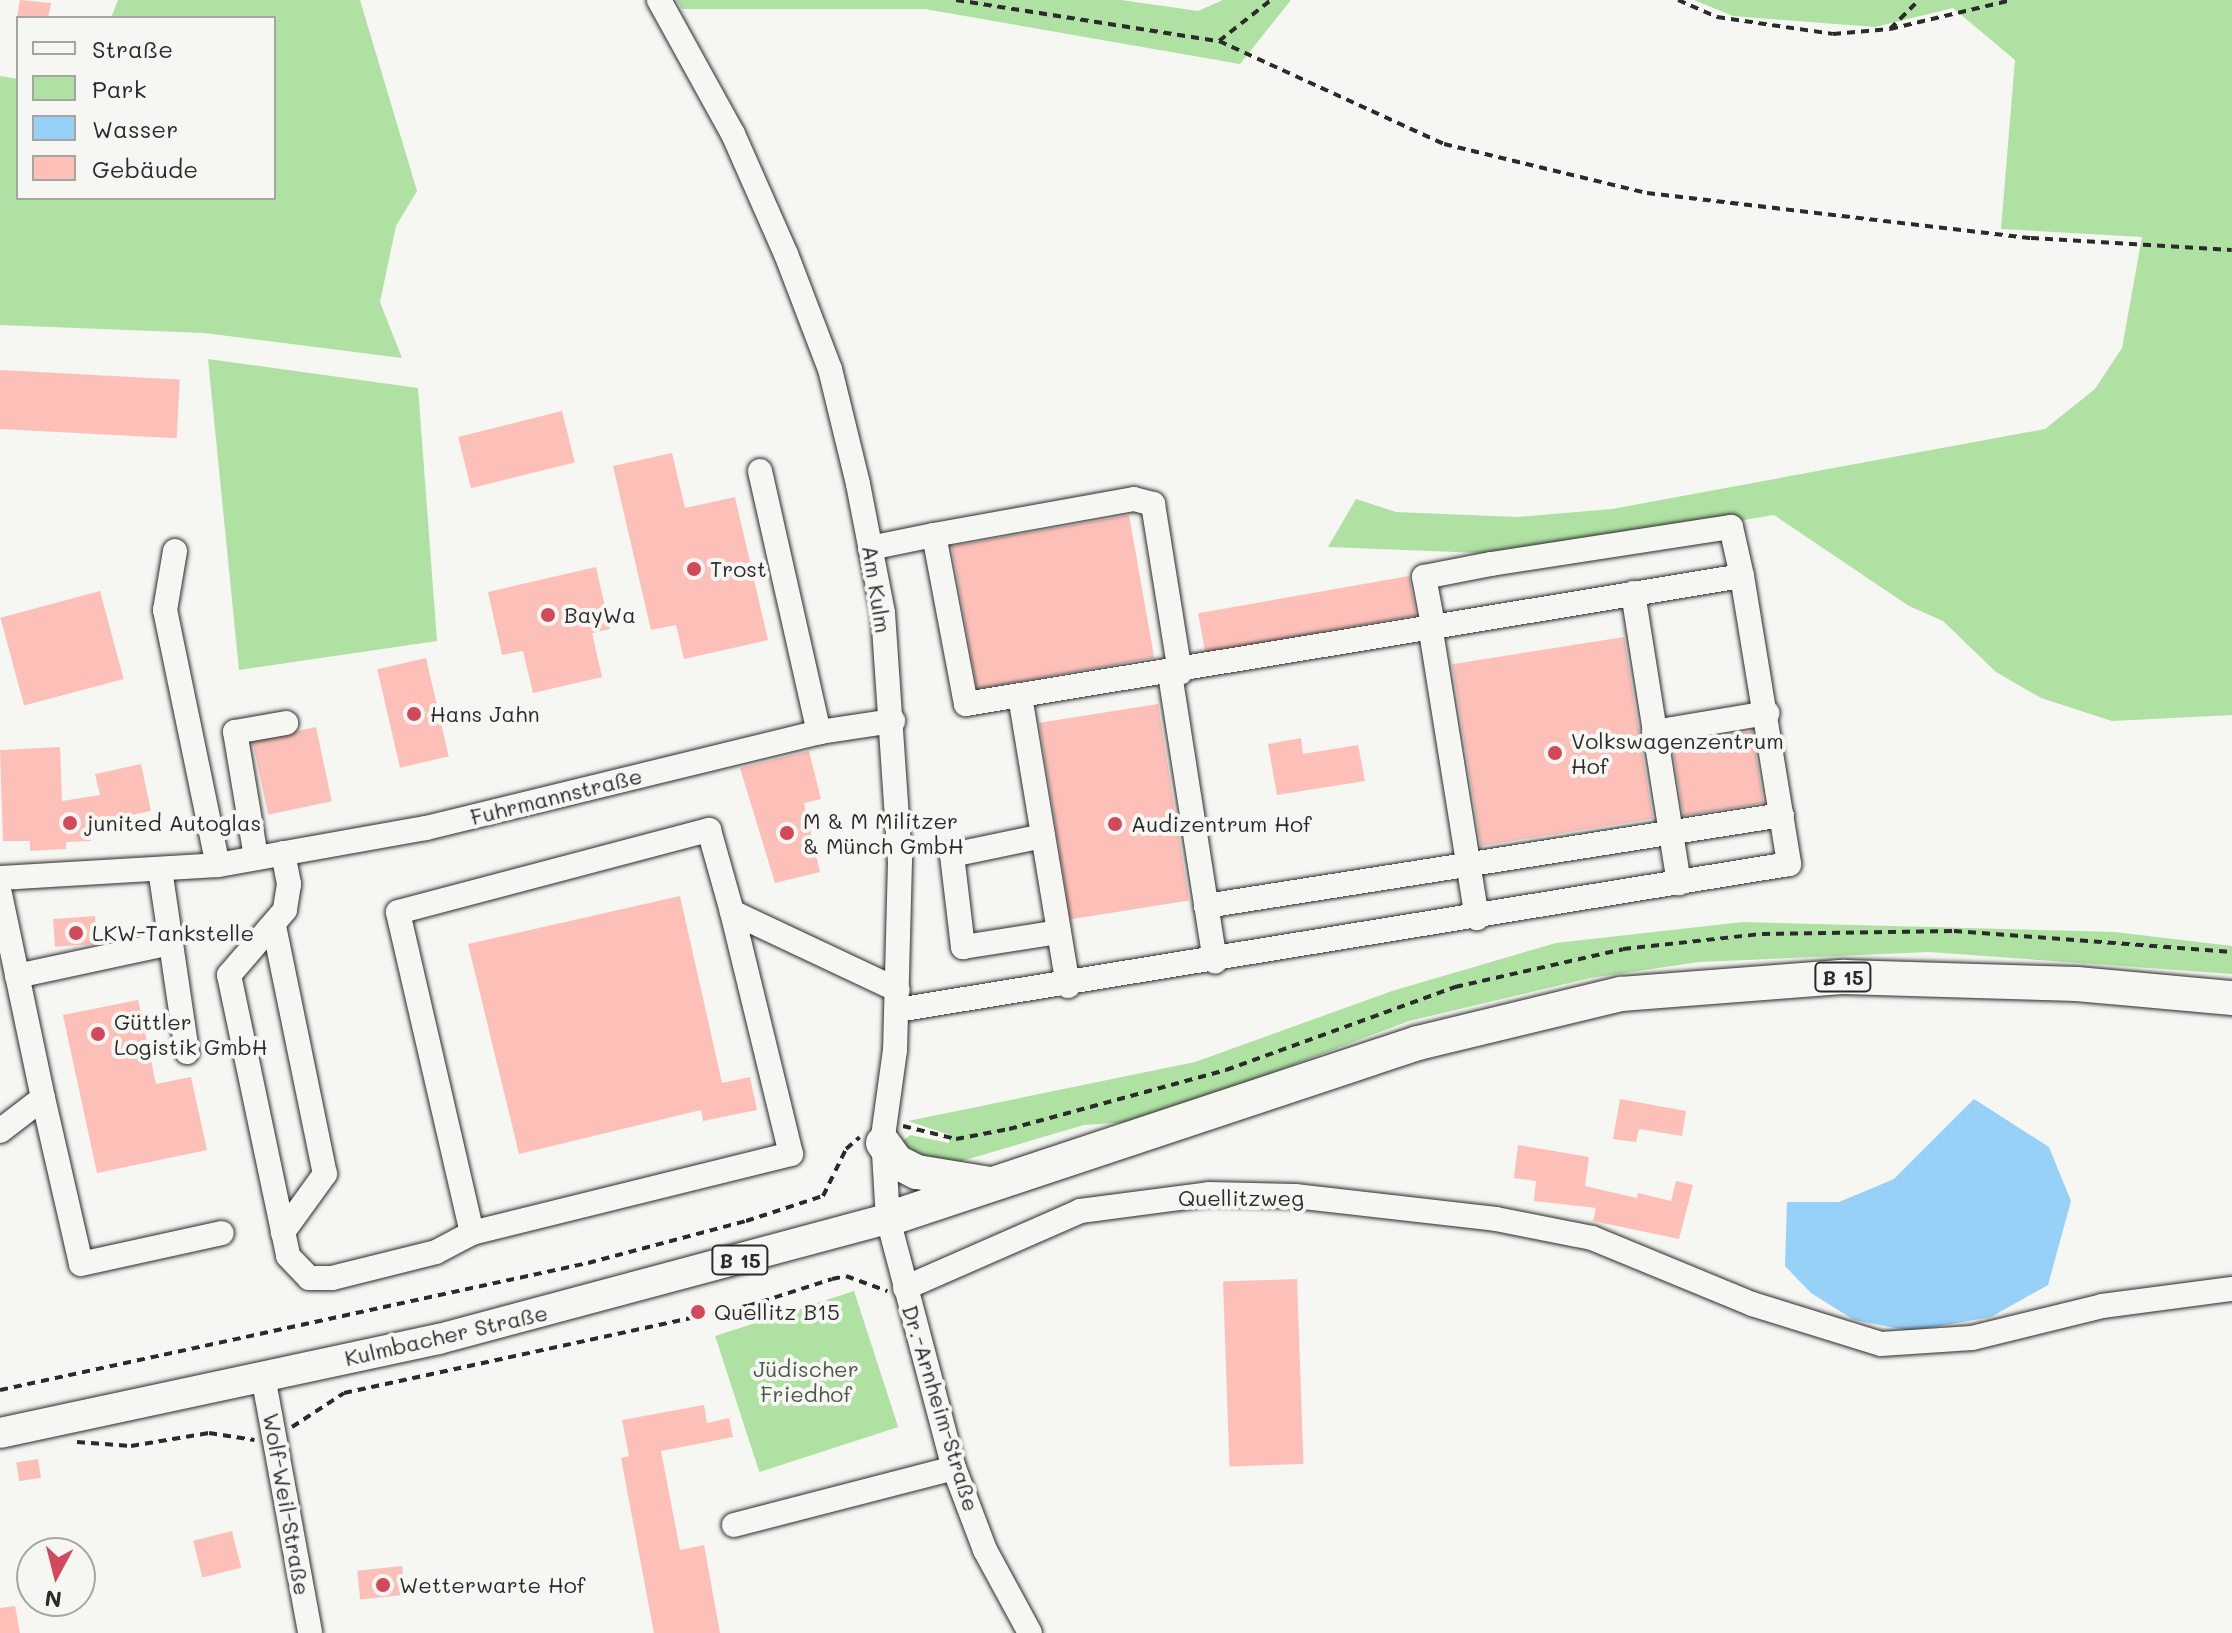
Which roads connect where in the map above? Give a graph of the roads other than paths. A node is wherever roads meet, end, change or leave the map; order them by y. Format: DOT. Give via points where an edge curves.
graph roads {
  1 [pos="659,0"];
  2 [pos="760,471"];
  3 [pos="934,535"];
  4 [pos="870,548"];
  5 [pos="175,551"];
  6 [pos="1742,576"];
  7 [pos="1633,593"];
  8 [pos="1432,625"];
  9 [pos="1175,674"];
  10 [pos="1020,696"];
  11 [pos="1767,713"];
  12 [pos="893,721"];
  13 [pos="286,723"];
  14 [pos="819,732"];
  15 [pos="1654,732"];
  16 [pos="1782,815"];
  17 [pos="1670,833"];
  18 [pos="1043,836"];
  19 [pos="283,853"];
  20 [pos="256,857"];
  21 [pos="218,865"];
  22 [pos="1469,866"];
  23 [pos="160,869"];
  24 [pos="0,878"];
  25 [pos="1679,883"];
  26 [pos="0,894"];
  27 [pos="1206,906"];
  28 [pos="732,912"];
  29 [pos="1477,918"];
  30 [pos="274,926"];
  31 [pos="1059,932"];
  32 [pos="171,943"];
  33 [pos="1215,962"];
  34 [pos="17,976"];
  35 [pos="1068,986"];
  36 [pos="2232,998"];
  37 [pos="897,1000"];
  38 [pos="187,1052"];
  39 [pos="43,1098"];
  40 [pos="0,1131"];
  41 [pos="883,1139"];
  42 [pos="1002,1185"];
  43 [pos="888,1219"];
  44 [pos="283,1232"];
  45 [pos="222,1233"];
  46 [pos="472,1233"];
  47 [pos="905,1288"];
  48 [pos="2232,1289"];
  49 [pos="263,1376"];
  50 [pos="0,1433"];
  51 [pos="954,1468"];
  52 [pos="734,1525"];
  53 [pos="310,1633"];
  54 [pos="1030,1633"];
  1 -- 4 [label="street, Am Kulm" via="733,134 786,254 830,369"];
  2 -- 14 [label="street"];
  3 -- 4 [label="street"];
  3 -- 9 [label="street" via="1134,499 1153,504"];
  3 -- 10 [label="street" via="966,704"];
  4 -- 12 [label="street, Am Kulm"];
  5 -- 21 [label="street" via="165,610"];
  6 -- 7 [label="street"];
  6 -- 8 [label="street" via="1731,527 1491,564 1424,577"];
  6 -- 11 [label="street"];
  7 -- 8 [label="street"];
  7 -- 15 [label="street"];
  8 -- 9 [label="street"];
  8 -- 22 [label="street"];
  9 -- 10 [label="street"];
  9 -- 27 [label="street"];
  10 -- 18 [label="street"];
  11 -- 15 [label="street"];
  11 -- 16 [label="street"];
  12 -- 14 [label="street, Fuhrmannstraße"];
  12 -- 37 [label="street, Am Kulm"];
  13 -- 20 [label="street" via="235,732"];
  14 -- 19 [label="street, Fuhrmannstraße" via="426,828"];
  15 -- 17 [label="street"];
  16 -- 17 [label="street"];
  16 -- 25 [label="street" via="1789,864"];
  17 -- 22 [label="street"];
  17 -- 25 [label="street"];
  18 -- 31 [label="street"];
  18 -- 31 [label="street" via="952,855 963,947"];
  19 -- 20 [label="street, Fuhrmannstraße"];
  19 -- 30 [label="street" via="289,884 285,910"];
  20 -- 21 [label="street, Fuhrmannstraße"];
  21 -- 23 [label="street, Fuhrmannstraße"];
  22 -- 27 [label="street"];
  22 -- 29 [label="street"];
  23 -- 24 [label="street, Fuhrmannstraße"];
  23 -- 32 [label="street"];
  25 -- 29 [label="street"];
  26 -- 34 [label="street"];
  27 -- 33 [label="street"];
  28 -- 37 [label="street"];
  28 -- 46 [label="street" via="791,1154"];
  28 -- 46 [label="street" via="709,830 398,912"];
  29 -- 33 [label="street"];
  30 -- 44 [label="street" via="325,1174"];
  30 -- 44 [label="street" via="229,975"];
  31 -- 35 [label="street"];
  32 -- 34 [label="street"];
  32 -- 38 [label="street"];
  33 -- 35 [label="street"];
  34 -- 39 [label="street"];
  35 -- 37 [label="street"];
  36 -- 42 [label="highway, B 15" via="2077,984 1844,977 1621,994 1418,1043"];
  37 -- 41 [label="street, Am Kulm"];
  39 -- 40 [label="street"];
  39 -- 45 [label="street" via="81,1264"];
  41 -- 42 [label="highway" via="897,1162 917,1172"];
  41 -- 43 [label="street, Am Kulm"];
  42 -- 43 [label="highway, B 15"];
  43 -- 47 [label="street, Dr.-Arnheim-Straße"];
  43 -- 49 [label="main road, Kulmbacher Straße / B 15" via="592,1301"];
  44 -- 46 [label="street" via="288,1256 309,1278 436,1252"];
  47 -- 48 [label="street, Quellitzweg" via="1080,1211 1195,1195 1295,1196 1496,1219 1592,1238 1752,1304 1881,1344 1972,1338 2102,1306"];
  47 -- 51 [label="street, Dr.-Arnheim-Straße"];
  49 -- 50 [label="main road, Kulmbacher Straße / B 15"];
  49 -- 53 [label="street, Wolf-Weil-Straße"];
  51 -- 52 [label="street"];
  51 -- 54 [label="street, Dr.-Arnheim-Straße" via="985,1550"];
}
